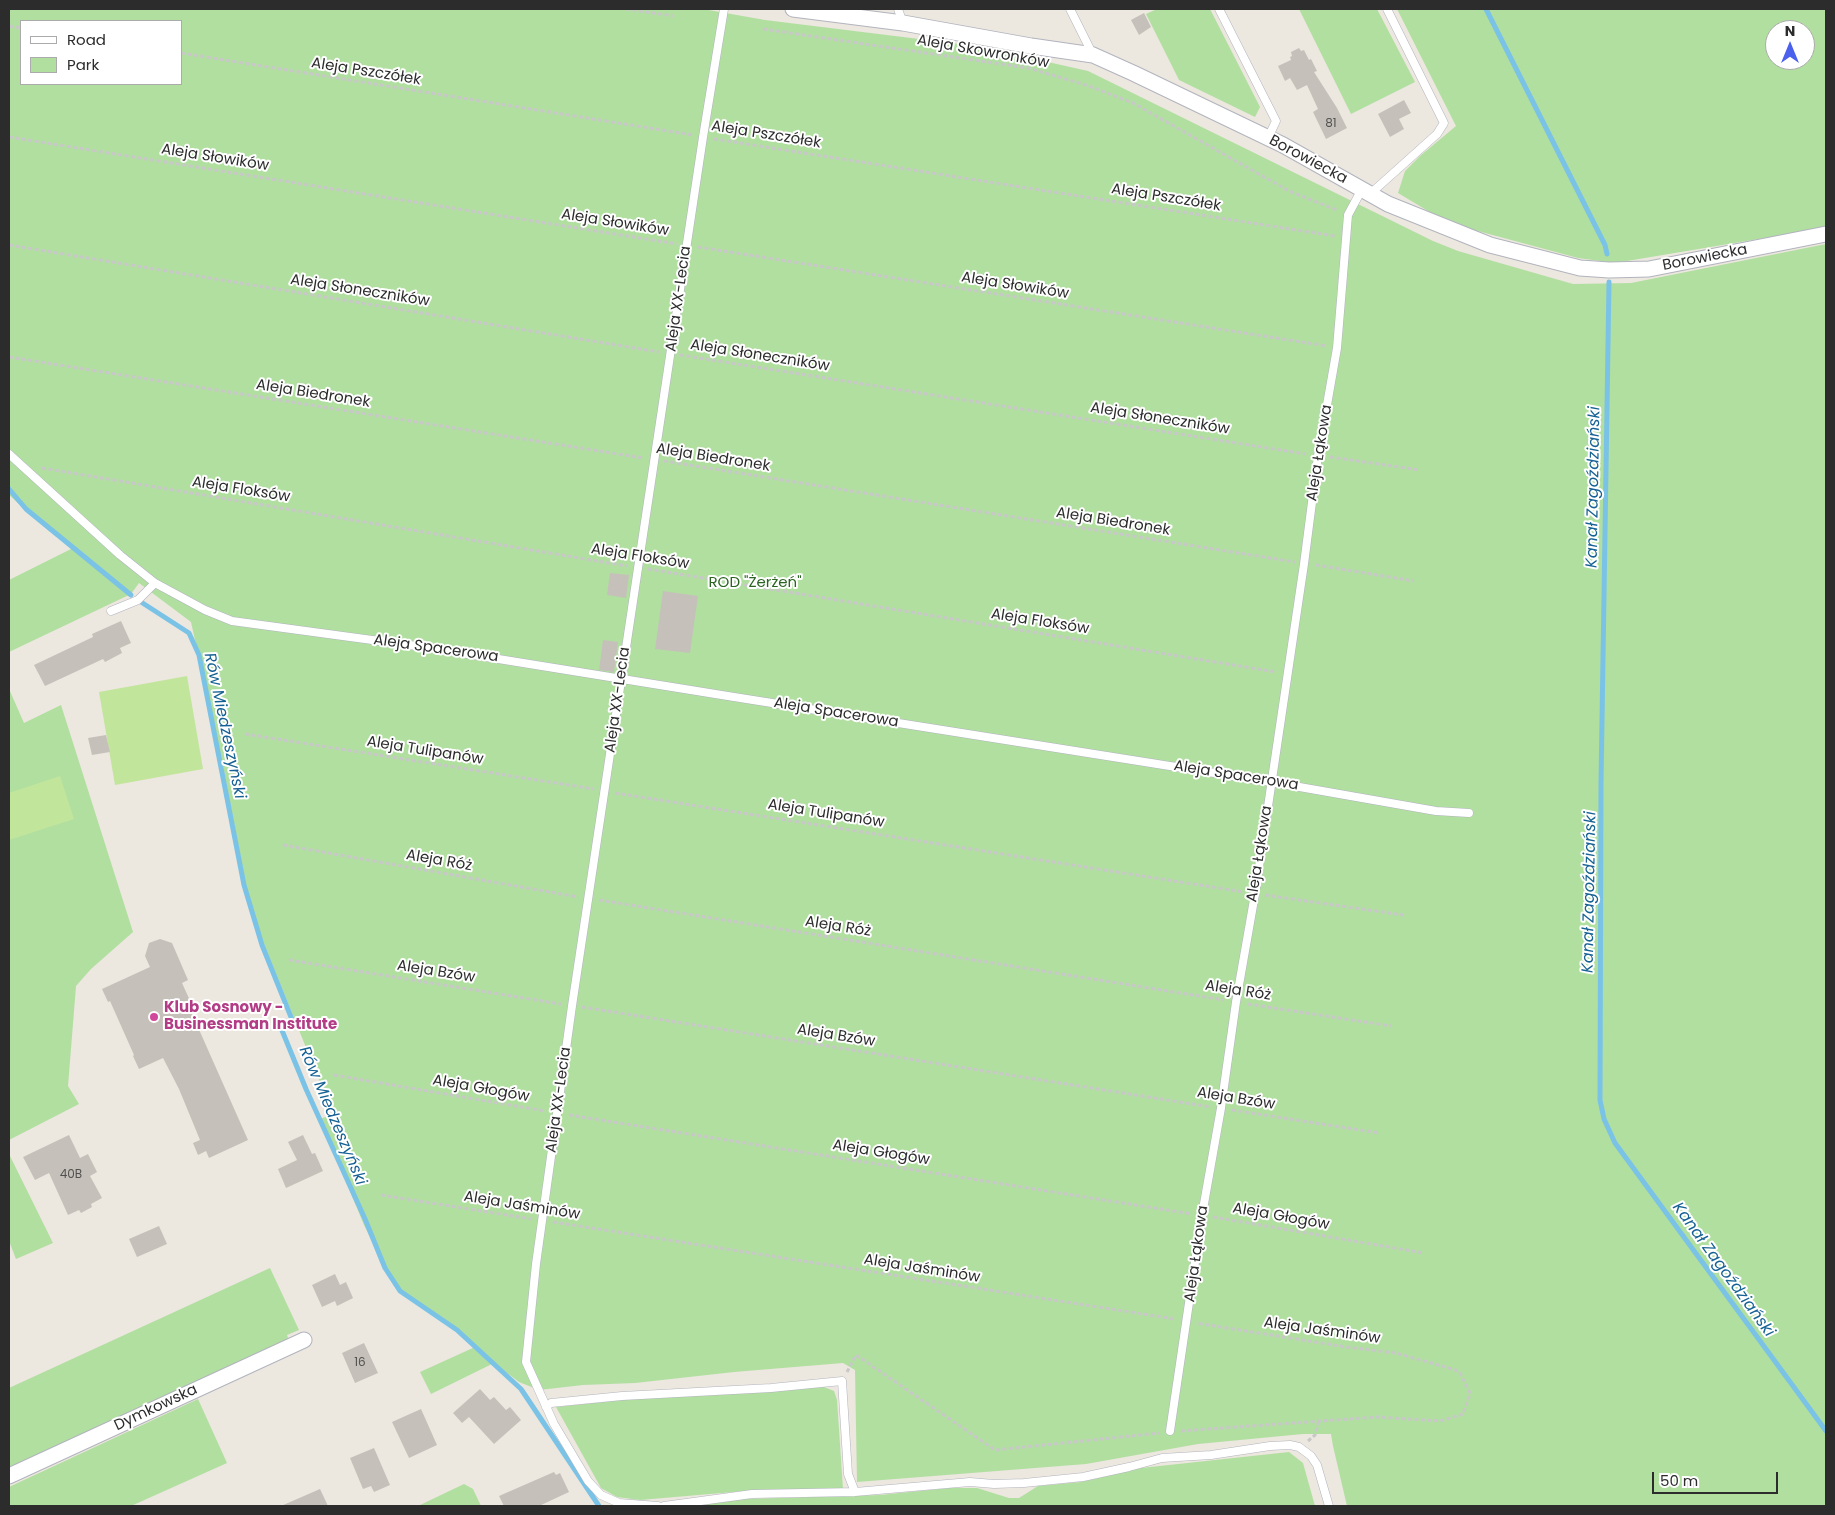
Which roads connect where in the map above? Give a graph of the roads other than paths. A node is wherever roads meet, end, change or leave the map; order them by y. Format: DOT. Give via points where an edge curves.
graph roads {
  1 [pos="724,9"];
  2 [pos="793,9"];
  3 [pos="1070,9"];
  4 [pos="1219,9"];
  5 [pos="1387,9"];
  6 [pos="900,16"];
  7 [pos="1093,56"];
  8 [pos="1268,138"];
  9 [pos="1366,192"];
  10 [pos="1826,234"];
  11 [pos="9,454"];
  12 [pos="155,583"];
  13 [pos="111,611"];
  14 [pos="621,678"];
  15 [pos="1271,782"];
  16 [pos="1469,812"];
  17 [pos="304,1340"];
  18 [pos="546,1406"];
  19 [pos="1170,1432"];
  20 [pos="9,1476"];
  21 [pos="856,1492"];
  22 [pos="658,1506"];
  23 [pos="664,1506"];
  24 [pos="1329,1506"];
  1 -- 14 [label="lane, Aleja XX-Lecia"];
  2 -- 6 [label="street, Borowiecka"];
  3 -- 7 [label="lane"];
  4 -- 8 [label="lane" via="1276,121"];
  5 -- 9 [label="lane, Aleja Łąkowa" via="1444,123 1437,134"];
  6 -- 7 [label="street, Borowiecka" via="1031,46"];
  7 -- 8 [label="street, Borowiecka"];
  8 -- 9 [label="street, Borowiecka"];
  9 -- 10 [label="street, Borowiecka" via="1490,245 1580,268 1649,269"];
  9 -- 15 [label="lane, Aleja Łąkowa" via="1348,215 1337,348 1318,456"];
  11 -- 12 [label="lane, Aleja Spacerowa"];
  12 -- 13 [label="lane" via="138,600"];
  12 -- 14 [label="lane, Aleja Spacerowa" via="232,621"];
  14 -- 15 [label="lane, Aleja Spacerowa"];
  14 -- 18 [label="lane, Aleja XX-Lecia" via="536,1264 526,1362"];
  15 -- 16 [label="lane, Aleja Spacerowa" via="1436,811"];
  15 -- 19 [label="lane, Aleja Łąkowa"];
  17 -- 20 [label="street, Dymkowska"];
  18 -- 21 [label="lane" via="622,1396 842,1381 848,1474"];
  18 -- 22 [label="lane, Aleja XX-Lecia" via="588,1481 601,1495 619,1503"];
  21 -- 23 [label="lane" via="752,1494"];
  21 -- 24 [label="lane" via="952,1482 1011,1484 1083,1477 1162,1458 1270,1446 1299,1447 1312,1456"];
}
